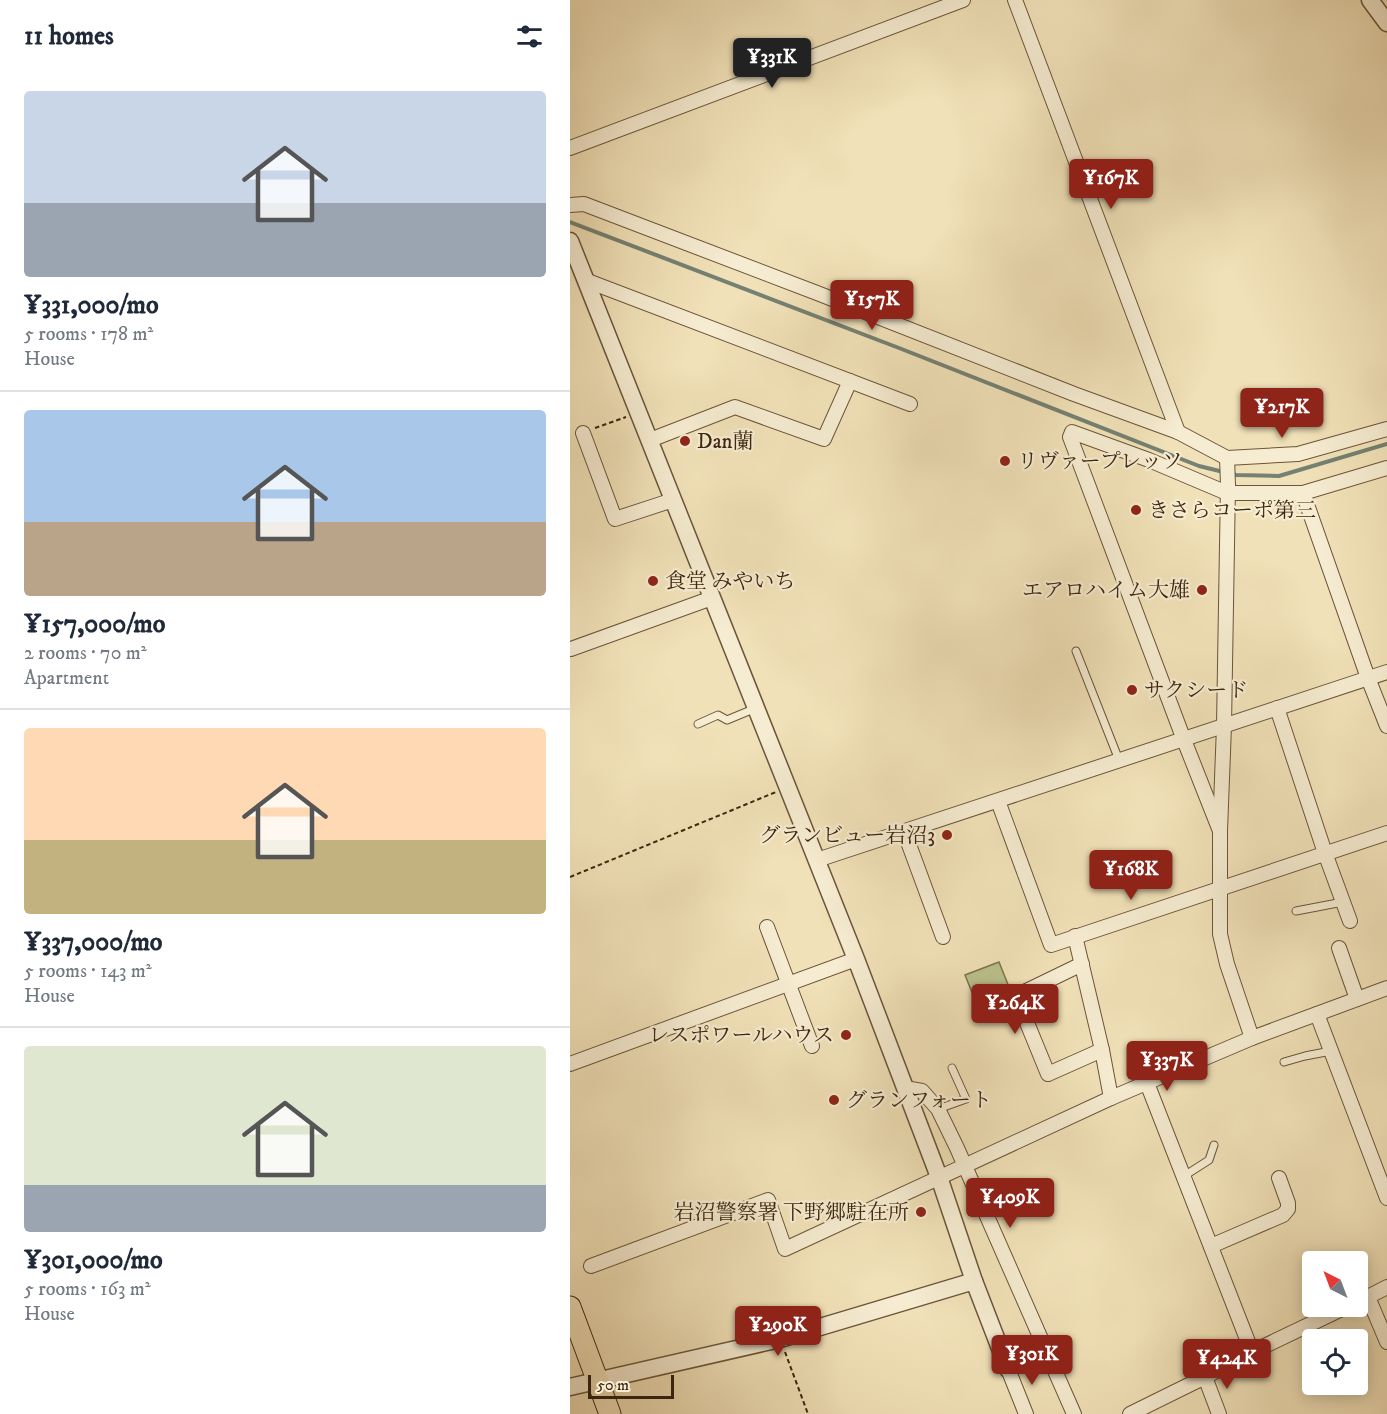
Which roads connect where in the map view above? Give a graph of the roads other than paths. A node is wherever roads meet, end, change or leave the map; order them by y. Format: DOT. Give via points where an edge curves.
graph roads {
  1 [pos="963,0"];
  2 [pos="1015,0"];
  3 [pos="1370,0"];
  4 [pos="1387,23"];
  5 [pos="570,148"];
  6 [pos="570,205"];
  7 [pos="570,241"];
  8 [pos="585,280"];
  9 [pos="850,381"];
  10 [pos="910,404"];
  11 [pos="1387,429"];
  12 [pos="1178,432"];
  13 [pos="583,433"];
  14 [pos="650,440"];
  15 [pos="1227,458"];
  16 [pos="1387,468"];
  17 [pos="1228,489"];
  18 [pos="1303,493"];
  19 [pos="673,500"];
  20 [pos="712,598"];
  21 [pos="571,649"];
  22 [pos="1076,651"];
  23 [pos="1387,672"];
  24 [pos="1368,678"];
  25 [pos="756,708"];
  26 [pos="1277,708"];
  27 [pos="698,724"];
  28 [pos="1224,726"];
  29 [pos="1387,726"];
  30 [pos="1184,740"];
  31 [pos="1119,761"];
  32 [pos="998,801"];
  33 [pos="904,831"];
  34 [pos="1220,831"];
  35 [pos="1387,833"];
  36 [pos="1324,853"];
  37 [pos="817,860"];
  38 [pos="1221,888"];
  39 [pos="1343,902"];
  40 [pos="1296,911"];
  41 [pos="1350,921"];
  42 [pos="767,927"];
  43 [pos="1075,936"];
  44 [pos="943,937"];
  45 [pos="1339,948"];
  46 [pos="856,959"];
  47 [pos="1082,964"];
  48 [pos="789,984"];
  49 [pos="1387,988"];
  50 [pos="1357,999"];
  51 [pos="1317,1014"];
  52 [pos="1252,1038"];
  53 [pos="812,1046"];
  54 [pos="1102,1050"];
  55 [pos="1331,1051"];
  56 [pos="1284,1062"];
  57 [pos="570,1064"];
  58 [pos="952,1068"];
  59 [pos="1147,1083"];
  60 [pos="905,1088"];
  61 [pos="1111,1098"];
  62 [pos="938,1109"];
  63 [pos="1214,1145"];
  64 [pos="965,1165"];
  65 [pos="939,1177"];
  66 [pos="1183,1177"];
  67 [pos="1279,1178"];
  68 [pos="1387,1198"];
  69 [pos="1211,1246"];
  70 [pos="591,1266"];
  71 [pos="974,1281"];
  72 [pos="1387,1287"];
  73 [pos="1368,1297"];
  74 [pos="570,1308"];
  75 [pos="1368,1309"];
  76 [pos="1325,1317"];
  77 [pos="1387,1342"];
  78 [pos="1252,1352"];
  79 [pos="1008,1369"];
  80 [pos="1205,1377"];
  81 [pos="598,1381"];
  82 [pos="570,1387"];
  83 [pos="610,1414"];
  84 [pos="1026,1414"];
  85 [pos="1074,1414"];
  86 [pos="1130,1414"];
  87 [pos="1219,1414"];
  1 -- 5 [label="street"];
  2 -- 12 [label="street"];
  3 -- 4 [label="street"];
  6 -- 12 [label="street" via="584,204"];
  7 -- 8 [label="street"];
  8 -- 9 [label="street"];
  8 -- 14 [label="street"];
  9 -- 10 [label="street"];
  9 -- 14 [label="street" via="824,439 735,407"];
  11 -- 15 [label="street" via="1298,454"];
  12 -- 15 [label="street"];
  13 -- 19 [label="street" via="615,519"];
  14 -- 19 [label="street"];
  15 -- 17 [label="street"];
  16 -- 18 [label="street"];
  17 -- 18 [label="street"];
  17 -- 28 [label="street"];
  17 -- 30 [label="street" via="1071,432"];
  18 -- 24 [label="street"];
  19 -- 20 [label="street"];
  20 -- 21 [label="street"];
  20 -- 25 [label="street"];
  22 -- 31 [label="lane"];
  23 -- 24 [label="street"];
  24 -- 26 [label="street"];
  24 -- 29 [label="street"];
  25 -- 27 [label="lane" via="727,720 717,715"];
  25 -- 37 [label="street"];
  26 -- 28 [label="street"];
  26 -- 36 [label="street"];
  28 -- 30 [label="street"];
  28 -- 34 [label="street"];
  30 -- 31 [label="street"];
  30 -- 34 [label="street"];
  31 -- 32 [label="street"];
  32 -- 33 [label="street"];
  32 -- 43 [label="street" via="1051,945"];
  33 -- 37 [label="street"];
  33 -- 44 [label="street"];
  34 -- 38 [label="street"];
  35 -- 36 [label="street"];
  36 -- 38 [label="street"];
  36 -- 39 [label="street"];
  37 -- 46 [label="street"];
  38 -- 43 [label="street"];
  38 -- 52 [label="street" via="1220,934"];
  39 -- 40 [label="lane"];
  39 -- 41 [label="street"];
  42 -- 48 [label="street"];
  43 -- 47 [label="street"];
  45 -- 50 [label="street"];
  46 -- 48 [label="street"];
  46 -- 60 [label="street"];
  47 -- 54 [label="street"];
  47 -- 54 [label="street" via="1016,996 1048,1074"];
  48 -- 53 [label="street"];
  48 -- 57 [label="street"];
  49 -- 50 [label="street"];
  50 -- 51 [label="street"];
  51 -- 52 [label="street"];
  51 -- 55 [label="street"];
  52 -- 59 [label="street"];
  54 -- 61 [label="street"];
  55 -- 56 [label="lane"];
  55 -- 68 [label="street"];
  58 -- 62 [label="lane" via="966,1099"];
  59 -- 61 [label="street"];
  59 -- 66 [label="street"];
  60 -- 62 [label="street" via="922,1090"];
  60 -- 65 [label="street"];
  61 -- 64 [label="street"];
  62 -- 64 [label="street"];
  63 -- 66 [label="lane" via="1209,1160"];
  64 -- 65 [label="street"];
  64 -- 85 [label="street"];
  65 -- 70 [label="street" via="785,1249 768,1200"];
  65 -- 71 [label="street"];
  66 -- 69 [label="street"];
  67 -- 69 [label="street" via="1288,1203 1283,1215"];
  69 -- 78 [label="street"];
  71 -- 79 [label="street"];
  71 -- 81 [label="street" via="780,1339"];
  72 -- 73 [label="street"];
  74 -- 81 [label="main road"];
  75 -- 77 [label="street"];
  76 -- 78 [label="street"];
  78 -- 80 [label="street"];
  79 -- 84 [label="street"];
  80 -- 86 [label="street"];
  80 -- 87 [label="street"];
  81 -- 82 [label="street"];
  81 -- 83 [label="main road"];
}
